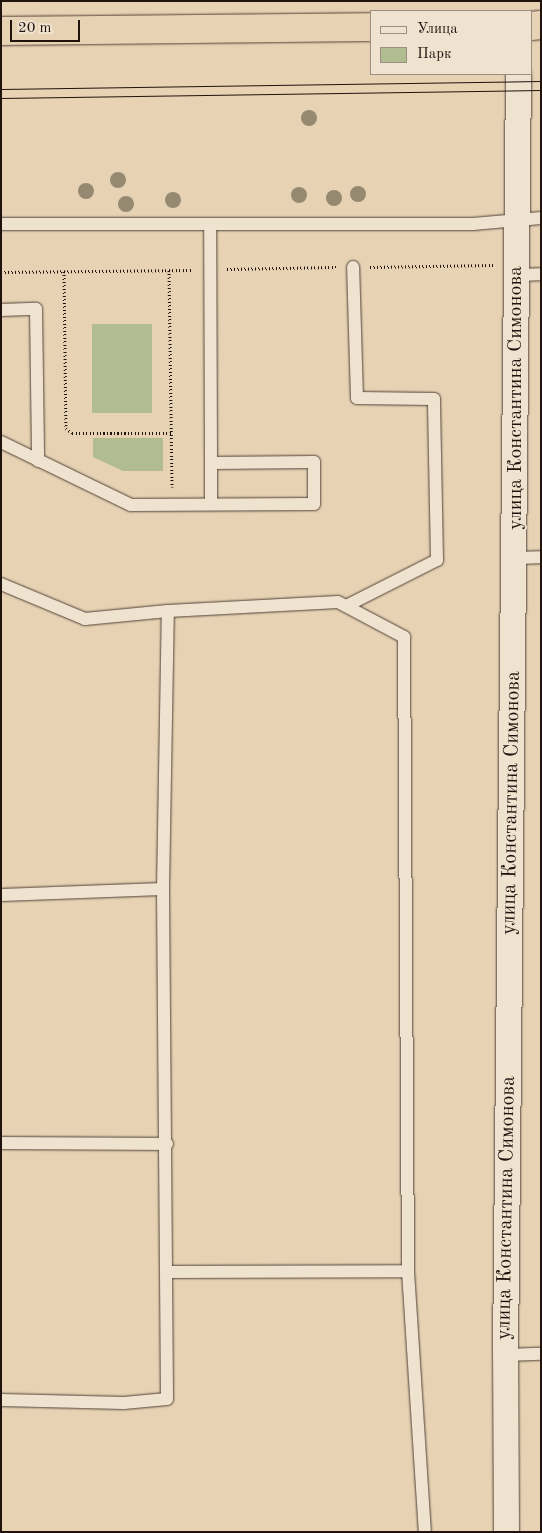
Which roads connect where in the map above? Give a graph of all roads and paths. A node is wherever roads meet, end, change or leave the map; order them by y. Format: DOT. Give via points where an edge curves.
graph roads {
  1 [pos="370,27"];
  2 [pos="1,31"];
  3 [pos="518,75"];
  4 [pos="529,219"];
  5 [pos="1,224"];
  6 [pos="210,224"];
  7 [pos="353,267"];
  8 [pos="169,270"];
  9 [pos="210,270"];
  10 [pos="64,271"];
  11 [pos="525,271"];
  12 [pos="1,272"];
  13 [pos="1,310"];
  14 [pos="171,433"];
  15 [pos="1,442"];
  16 [pos="38,461"];
  17 [pos="211,463"];
  18 [pos="212,504"];
  19 [pos="172,505"];
  20 [pos="541,557"];
  21 [pos="515,558"];
  22 [pos="1,584"];
  23 [pos="346,606"];
  24 [pos="168,611"];
  25 [pos="164,890"];
  26 [pos="1,895"];
  27 [pos="1,1143"];
  28 [pos="168,1144"];
  29 [pos="408,1271"];
  30 [pos="168,1272"];
  31 [pos="541,1354"];
  32 [pos="505,1355"];
  33 [pos="1,1400"];
  34 [pos="425,1532"];
  35 [pos="506,1532"];
  1 -- 2 [label="highway"];
  3 -- 4 [label="street, улица Константина Симонова"];
  4 -- 6 [label="lane" via="473,224"];
  4 -- 11 [label="street, улица Константина Симонова"];
  5 -- 6 [label="lane"];
  6 -- 9 [label="lane"];
  7 -- 9 [label="path"];
  7 -- 11 [label="path"];
  7 -- 23 [label="lane" via="357,398 434,399 437,560"];
  8 -- 9 [label="path"];
  8 -- 10 [label="path"];
  8 -- 14 [label="path"];
  9 -- 17 [label="lane"];
  10 -- 12 [label="path"];
  10 -- 14 [label="path" via="66,428 72,434"];
  11 -- 21 [label="street, улица Константина Симонова"];
  13 -- 16 [label="lane" via="36,309"];
  14 -- 19 [label="path"];
  15 -- 16 [label="lane"];
  16 -- 19 [label="lane" via="131,505"];
  17 -- 18 [label="lane"];
  17 -- 18 [label="lane" via="314,462 314,504"];
  18 -- 19 [label="lane"];
  20 -- 21 [label="lane"];
  21 -- 32 [label="street, улица Константина Симонова"];
  22 -- 24 [label="lane" via="85,619"];
  23 -- 24 [label="lane" via="338,602"];
  23 -- 29 [label="lane" via="404,637"];
  24 -- 25 [label="lane"];
  25 -- 26 [label="lane"];
  25 -- 28 [label="lane"];
  27 -- 28 [label="lane"];
  28 -- 30 [label="lane"];
  29 -- 30 [label="lane"];
  29 -- 34 [label="lane"];
  30 -- 33 [label="lane" via="167,1399 124,1403"];
  31 -- 32 [label="lane"];
  32 -- 35 [label="street, улица Константина Симонова"];
}
